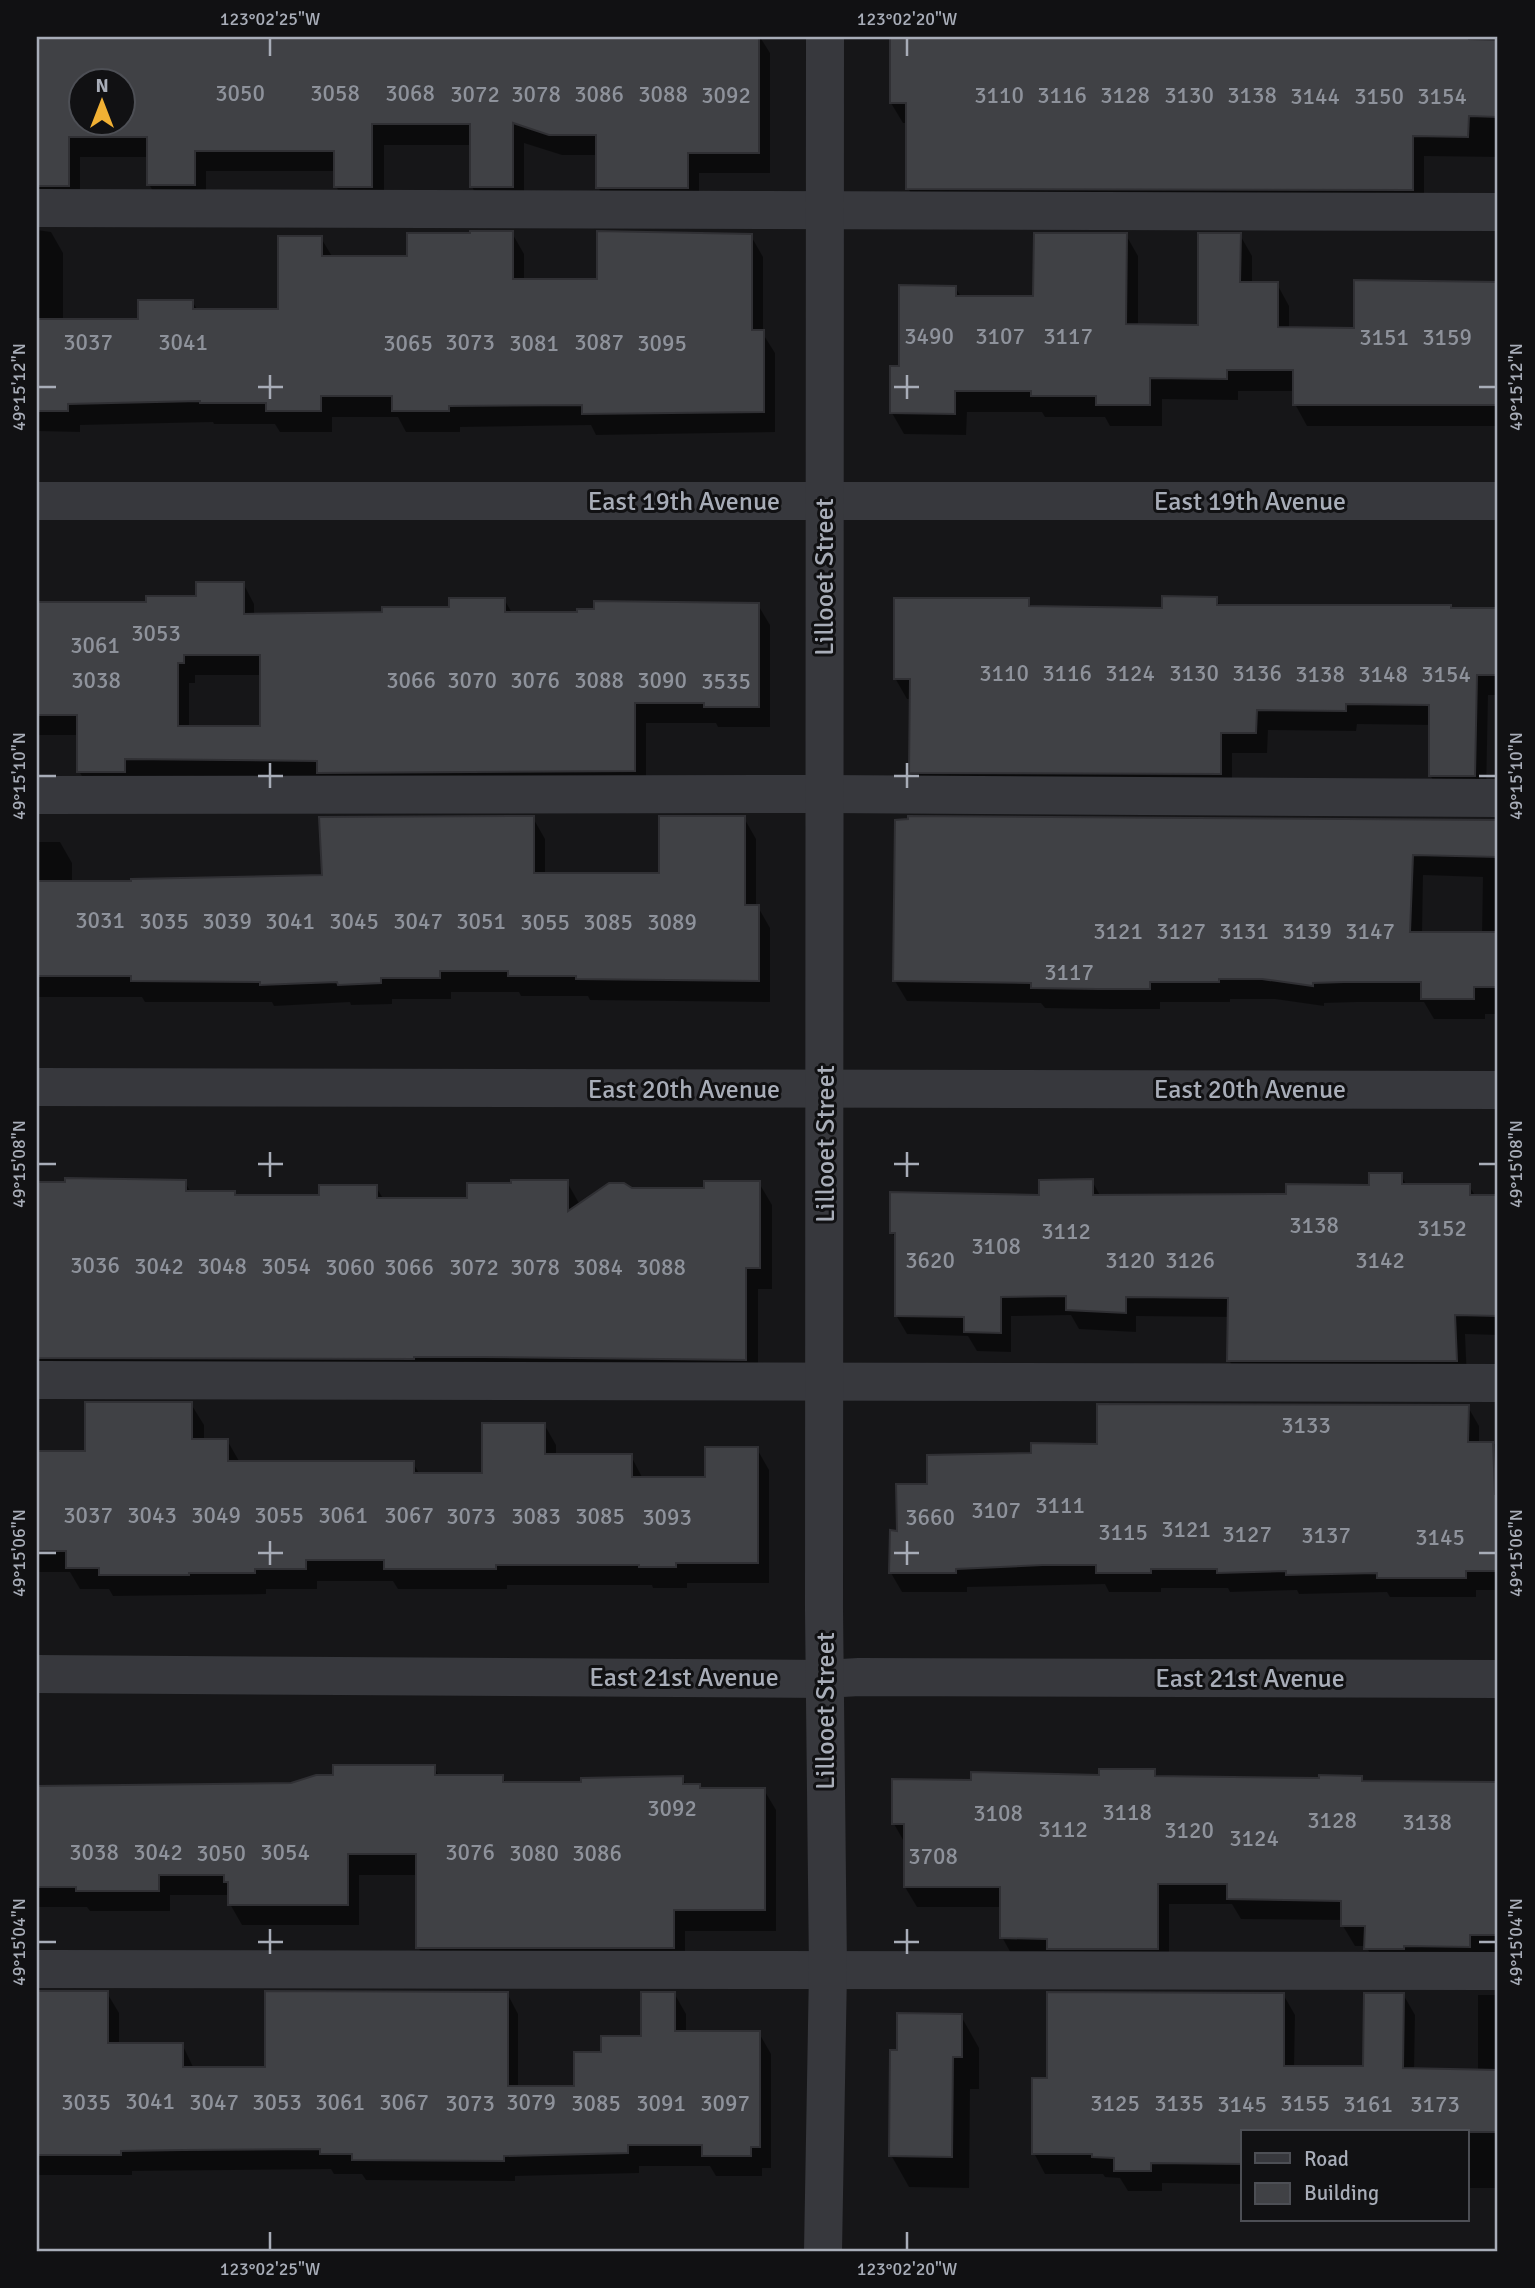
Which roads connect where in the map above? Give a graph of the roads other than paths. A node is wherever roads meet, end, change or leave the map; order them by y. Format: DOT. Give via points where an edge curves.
graph roads {
  1 [pos="825,37"];
  2 [pos="37,208"];
  3 [pos="824,211"];
  4 [pos="1498,212"];
  5 [pos="37,501"];
  6 [pos="824,501"];
  7 [pos="1498,501"];
  8 [pos="825,794"];
  9 [pos="37,795"];
  10 [pos="1498,798"];
  11 [pos="37,1087"];
  12 [pos="825,1088"];
  13 [pos="1498,1090"];
  14 [pos="37,1380"];
  15 [pos="824,1382"];
  16 [pos="1498,1383"];
  17 [pos="37,1674"];
  18 [pos="825,1679"];
  19 [pos="1498,1679"];
  20 [pos="37,1969"];
  21 [pos="828,1970"];
  22 [pos="1498,1971"];
  23 [pos="823,2251"];
  1 -- 3 [label="street, Lillooet Street"];
  2 -- 3 [label="street"];
  3 -- 4 [label="street"];
  3 -- 6 [label="street, Lillooet Street"];
  5 -- 6 [label="street, East 19th Avenue"];
  6 -- 7 [label="street, East 19th Avenue"];
  6 -- 8 [label="street, Lillooet Street"];
  8 -- 9 [label="street"];
  8 -- 10 [label="street"];
  8 -- 12 [label="street, Lillooet Street"];
  11 -- 12 [label="street, East 20th Avenue"];
  12 -- 13 [label="street, East 20th Avenue"];
  12 -- 15 [label="street, Lillooet Street"];
  14 -- 15 [label="street"];
  15 -- 16 [label="street"];
  15 -- 18 [label="street, Lillooet Street"];
  17 -- 18 [label="street, East 21st Avenue"];
  18 -- 19 [label="street, East 21st Avenue"];
  18 -- 21 [label="street, Lillooet Street"];
  20 -- 21 [label="street"];
  21 -- 22 [label="street"];
  21 -- 23 [label="street, Lillooet Street"];
}
